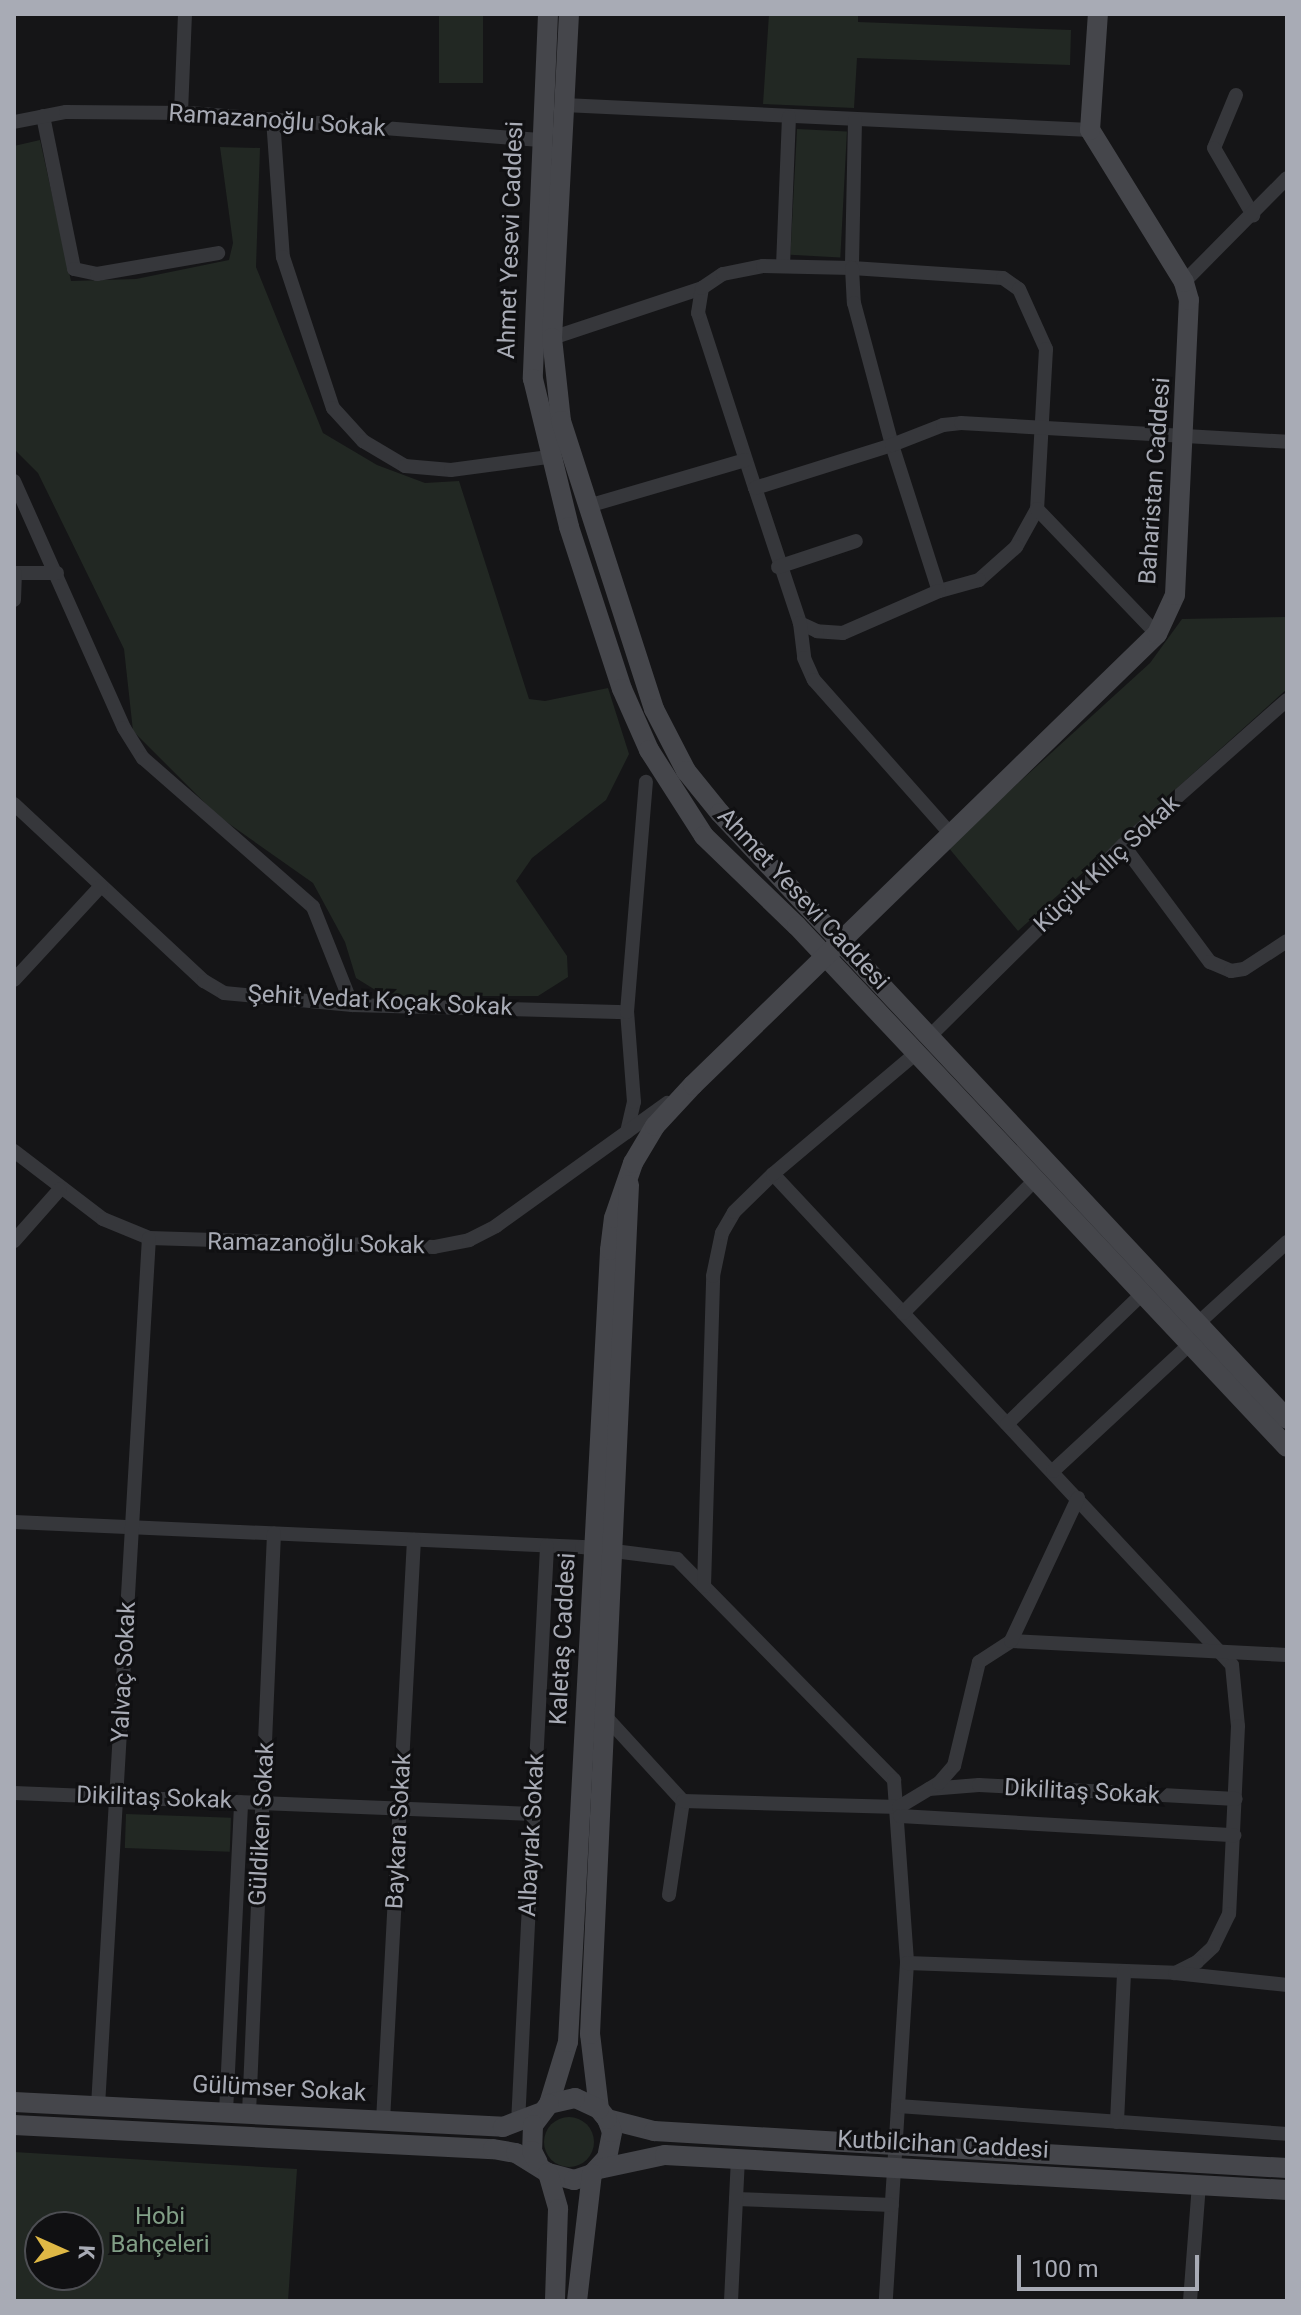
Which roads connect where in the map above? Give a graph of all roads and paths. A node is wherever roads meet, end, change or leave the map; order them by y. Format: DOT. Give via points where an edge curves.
graph roads {
  1 [pos="185,14"];
  2 [pos="548,14"];
  3 [pos="569,14"];
  4 [pos="1098,14"];
  5 [pos="1236,95"];
  6 [pos="564,105"];
  7 [pos="181,113"];
  8 [pos="43,116"];
  9 [pos="789,117"];
  10 [pos="273,119"];
  11 [pos="855,120"];
  12 [pos="14,122"];
  13 [pos="1090,130"];
  14 [pos="540,140"];
  15 [pos="1287,178"];
  16 [pos="1253,215"];
  17 [pos="218,253"];
  18 [pos="783,266"];
  19 [pos="852,268"];
  20 [pos="1184,282"];
  21 [pos="702,288"];
  22 [pos="552,338"];
  23 [pos="1041,428"];
  24 [pos="1184,435"];
  25 [pos="1287,442"];
  26 [pos="892,445"];
  27 [pos="549,457"];
  28 [pos="745,460"];
  29 [pos="14,481"];
  30 [pos="755,488"];
  31 [pos="588,506"];
  32 [pos="1037,509"];
  33 [pos="856,541"];
  34 [pos="778,567"];
  35 [pos="15,573"];
  36 [pos="57,573"];
  37 [pos="939,591"];
  38 [pos="14,600"];
  39 [pos="800,623"];
  40 [pos="1157,634"];
  41 [pos="1287,700"];
  42 [pos="646,782"];
  43 [pos="14,804"];
  44 [pos="949,832"];
  45 [pos="1123,845"];
  46 [pos="101,886"];
  47 [pos="842,939"];
  48 [pos="1287,941"];
  49 [pos="825,959"];
  50 [pos="14,980"];
  51 [pos="352,1005"];
  52 [pos="627,1012"];
  53 [pos="932,1034"];
  54 [pos="916,1053"];
  55 [pos="693,1085"];
  56 [pos="627,1132"];
  57 [pos="14,1151"];
  58 [pos="773,1174"];
  59 [pos="1037,1178"];
  60 [pos="60,1189"];
  61 [pos="149,1238"];
  62 [pos="14,1241"];
  63 [pos="1287,1242"];
  64 [pos="1142,1294"];
  65 [pos="903,1313"];
  66 [pos="1193,1335"];
  67 [pos="1287,1417"];
  68 [pos="1007,1424"];
  69 [pos="1287,1447"];
  70 [pos="1053,1471"];
  71 [pos="1078,1498"];
  72 [pos="14,1522"];
  73 [pos="132,1527"];
  74 [pos="274,1534"];
  75 [pos="414,1540"];
  76 [pos="547,1546"];
  77 [pos="603,1548"];
  78 [pos="704,1586"];
  79 [pos="1011,1641"];
  80 [pos="1223,1652"];
  81 [pos="1287,1655"];
  82 [pos="605,1716"];
  83 [pos="929,1789"];
  84 [pos="14,1793"];
  85 [pos="116,1797"];
  86 [pos="1236,1799"];
  87 [pos="683,1801"];
  88 [pos="241,1802"];
  89 [pos="263,1803"];
  90 [pos="400,1808"];
  91 [pos="899,1812"];
  92 [pos="533,1814"];
  93 [pos="1234,1835"];
  94 [pos="669,1895"];
  95 [pos="907,1963"];
  96 [pos="1124,1971"];
  97 [pos="1175,1973"];
  98 [pos="1287,1985"];
  99 [pos="14,2102"];
  100 [pos="98,2106"];
  101 [pos="898,2106"];
  102 [pos="544,2108"];
  103 [pos="226,2112"];
  104 [pos="249,2113"];
  105 [pos="603,2114"];
  106 [pos="383,2121"];
  107 [pos="1117,2122"];
  108 [pos="518,2123"];
  109 [pos="14,2125"];
  110 [pos="1287,2134"];
  111 [pos="895,2158"];
  112 [pos="738,2159"];
  113 [pos="543,2168"];
  114 [pos="1287,2168"];
  115 [pos="595,2172"];
  116 [pos="1199,2185"];
  117 [pos="1287,2190"];
  118 [pos="736,2199"];
  119 [pos="892,2205"];
  120 [pos="555,2301"];
  121 [pos="577,2301"];
  122 [pos="731,2301"];
  123 [pos="886,2301"];
  124 [pos="1190,2301"];
  1 -- 7 [label="street"];
  2 -- 14 [label="street, Ahmet Yesevi Caddesi"];
  3 -- 6 [label="street, Ahmet Yesevi Caddesi"];
  4 -- 13 [label="street"];
  5 -- 16 [label="street" via="1214,148"];
  6 -- 9 [label="street"];
  6 -- 22 [label="street, Ahmet Yesevi Caddesi"];
  7 -- 8 [label="street, Ramazanoğlu Sokak"];
  7 -- 10 [label="street, Ramazanoğlu Sokak"];
  8 -- 12 [label="street, Ramazanoğlu Sokak"];
  8 -- 17 [label="street" via="74,269 97,274"];
  9 -- 11 [label="street"];
  9 -- 18 [label="street"];
  10 -- 14 [label="street, Ramazanoğlu Sokak"];
  10 -- 27 [label="street" via="283,257 333,408 363,441 405,466 451,470"];
  11 -- 13 [label="street"];
  11 -- 19 [label="street"];
  13 -- 20 [label="street, Baharistan Caddesi"];
  14 -- 27 [label="street, Ahmet Yesevi Caddesi" via="533,379"];
  15 -- 16 [label="street"];
  16 -- 20 [label="street"];
  18 -- 19 [label="street"];
  18 -- 21 [label="street" via="723,274"];
  19 -- 23 [label="street" via="1003,278 1019,289 1046,349"];
  19 -- 26 [label="street" via="854,303"];
  20 -- 24 [label="street, Baharistan Caddesi" via="1191,331"];
  21 -- 22 [label="street"];
  21 -- 28 [label="street" via="698,313"];
  22 -- 31 [label="street, Ahmet Yesevi Caddesi" via="561,421"];
  23 -- 24 [label="street"];
  23 -- 26 [label="street" via="943,425"];
  23 -- 32 [label="street"];
  24 -- 25 [label="street"];
  24 -- 40 [label="street, Baharistan Caddesi" via="1178,576"];
  26 -- 30 [label="street"];
  26 -- 37 [label="street"];
  27 -- 49 [label="street, Ahmet Yesevi Caddesi" via="622,689 649,750 704,836"];
  28 -- 30 [label="street"];
  28 -- 31 [label="street"];
  29 -- 36 [label="street"];
  30 -- 34 [label="street"];
  31 -- 47 [label="street, Ahmet Yesevi Caddesi" via="654,709 686,771"];
  32 -- 37 [label="street" via="1016,547 979,580"];
  32 -- 40 [label="street"];
  33 -- 34 [label="street"];
  34 -- 39 [label="street"];
  35 -- 36 [label="street"];
  35 -- 38 [label="street"];
  36 -- 51 [label="street" via="124,728 143,758 313,907"];
  37 -- 39 [label="street" via="843,633"];
  39 -- 44 [label="street" via="804,658 814,680"];
  40 -- 44 [label="street, Baharistan Caddesi"];
  41 -- 45 [label="street, Küçük Kılıç Sokak"];
  42 -- 52 [label="street"];
  43 -- 46 [label="street, Şehit Vedat Koçak Sokak"];
  44 -- 47 [label="street, Baharistan Caddesi"];
  45 -- 48 [label="street" via="1210,962 1231,971 1244,969"];
  45 -- 53 [label="street, Küçük Kılıç Sokak"];
  46 -- 50 [label="street"];
  46 -- 51 [label="street, Şehit Vedat Koçak Sokak" via="204,981 224,993"];
  47 -- 49 [label="street, Kaletaş Caddesi"];
  47 -- 53 [label="street, Ahmet Yesevi Caddesi"];
  49 -- 54 [label="street, Ahmet Yesevi Caddesi"];
  49 -- 55 [label="street, Kaletaş Caddesi"];
  51 -- 52 [label="street, Şehit Vedat Koçak Sokak"];
  52 -- 56 [label="street" via="634,1102"];
  53 -- 66 [label="street, Ahmet Yesevi Caddesi"];
  54 -- 58 [label="street"];
  54 -- 59 [label="street, Ahmet Yesevi Caddesi"];
  55 -- 56 [label="street, Ramazanoğlu Sokak"];
  55 -- 77 [label="street, Kaletaş Caddesi" via="647,1138 628,1177 610,1242"];
  56 -- 61 [label="street, Ramazanoğlu Sokak" via="496,1226 451,1244 401,1248"];
  57 -- 60 [label="street, Ramazanoğlu Sokak"];
  58 -- 65 [label="street"];
  58 -- 78 [label="street" via="734,1212 722,1233 713,1276"];
  59 -- 64 [label="street, Ahmet Yesevi Caddesi"];
  59 -- 65 [label="street"];
  60 -- 61 [label="street, Ramazanoğlu Sokak" via="103,1219"];
  60 -- 62 [label="street"];
  61 -- 73 [label="street, Yalvaç Sokak"];
  63 -- 66 [label="street"];
  64 -- 66 [label="street, Ahmet Yesevi Caddesi"];
  64 -- 68 [label="street"];
  65 -- 68 [label="street"];
  66 -- 67 [label="street, Ahmet Yesevi Caddesi"];
  66 -- 69 [label="street, Ahmet Yesevi Caddesi"];
  66 -- 70 [label="street"];
  68 -- 70 [label="street"];
  70 -- 71 [label="street"];
  71 -- 79 [label="street"];
  71 -- 80 [label="street"];
  72 -- 73 [label="street"];
  73 -- 74 [label="street"];
  73 -- 85 [label="street, Yalvaç Sokak"];
  74 -- 75 [label="street"];
  74 -- 89 [label="street, Güldiken Sokak"];
  75 -- 76 [label="street"];
  75 -- 90 [label="street, Baykara Sokak"];
  76 -- 77 [label="street"];
  76 -- 92 [label="street, Albayrak Sokak"];
  77 -- 78 [label="street" via="677,1559"];
  77 -- 82 [label="street, Kaletaş Caddesi"];
  77 -- 102 [label="street, Kaletaş Caddesi" via="568,2042"];
  78 -- 91 [label="street" via="894,1780"];
  79 -- 80 [label="street"];
  79 -- 83 [label="street" via="979,1662 954,1766"];
  80 -- 81 [label="street"];
  80 -- 86 [label="street" via="1237,1686"];
  82 -- 87 [label="street"];
  82 -- 105 [label="street, Kaletaş Caddesi" via="590,2048"];
  83 -- 86 [label="street, Dikilitaş Sokak" via="979,1785"];
  83 -- 91 [label="street"];
  84 -- 85 [label="street, Dikilitaş Sokak"];
  85 -- 88 [label="street, Dikilitaş Sokak"];
  85 -- 100 [label="street, Yalvaç Sokak"];
  86 -- 93 [label="street"];
  87 -- 91 [label="street"];
  87 -- 94 [label="street"];
  88 -- 89 [label="street, Dikilitaş Sokak"];
  88 -- 103 [label="street"];
  89 -- 90 [label="street, Dikilitaş Sokak"];
  89 -- 104 [label="street, Güldiken Sokak"];
  90 -- 92 [label="street, Dikilitaş Sokak"];
  90 -- 106 [label="street, Baykara Sokak"];
  91 -- 93 [label="street"];
  91 -- 95 [label="street"];
  92 -- 108 [label="street, Albayrak Sokak"];
  93 -- 97 [label="street" via="1225,1926 1197,1962"];
  95 -- 96 [label="street"];
  95 -- 101 [label="street"];
  96 -- 97 [label="street"];
  96 -- 107 [label="street"];
  97 -- 98 [label="street"];
  99 -- 100 [label="street, Gülümser Sokak"];
  100 -- 103 [label="street, Gülümser Sokak"];
  101 -- 107 [label="street"];
  101 -- 111 [label="street"];
  102 -- 105 [label="street" via="575,2098"];
  102 -- 108 [label="street, Gülümser Sokak"];
  102 -- 113 [label="street" via="530,2138"];
  103 -- 104 [label="street, Gülümser Sokak"];
  104 -- 106 [label="street, Gülümser Sokak"];
  105 -- 111 [label="street, Kutbilcihan Caddesi" via="654,2131"];
  105 -- 115 [label="street" via="612,2146"];
  106 -- 108 [label="street, Gülümser Sokak" via="503,2127"];
  107 -- 110 [label="street"];
  109 -- 113 [label="street" via="451,2145 516,2153"];
  111 -- 112 [label="street, Kutbilcihan Caddesi"];
  111 -- 114 [label="street, Kutbilcihan Caddesi"];
  111 -- 116 [label="street, Kutbilcihan Caddesi"];
  111 -- 119 [label="street"];
  112 -- 115 [label="street, Kutbilcihan Caddesi" via="653,2155"];
  112 -- 118 [label="street"];
  113 -- 115 [label="street" via="574,2180"];
  113 -- 120 [label="street" via="558,2209"];
  115 -- 121 [label="street"];
  116 -- 117 [label="street, Kutbilcihan Caddesi"];
  116 -- 124 [label="street"];
  118 -- 119 [label="street"];
  118 -- 122 [label="street"];
  119 -- 123 [label="street"];
}
